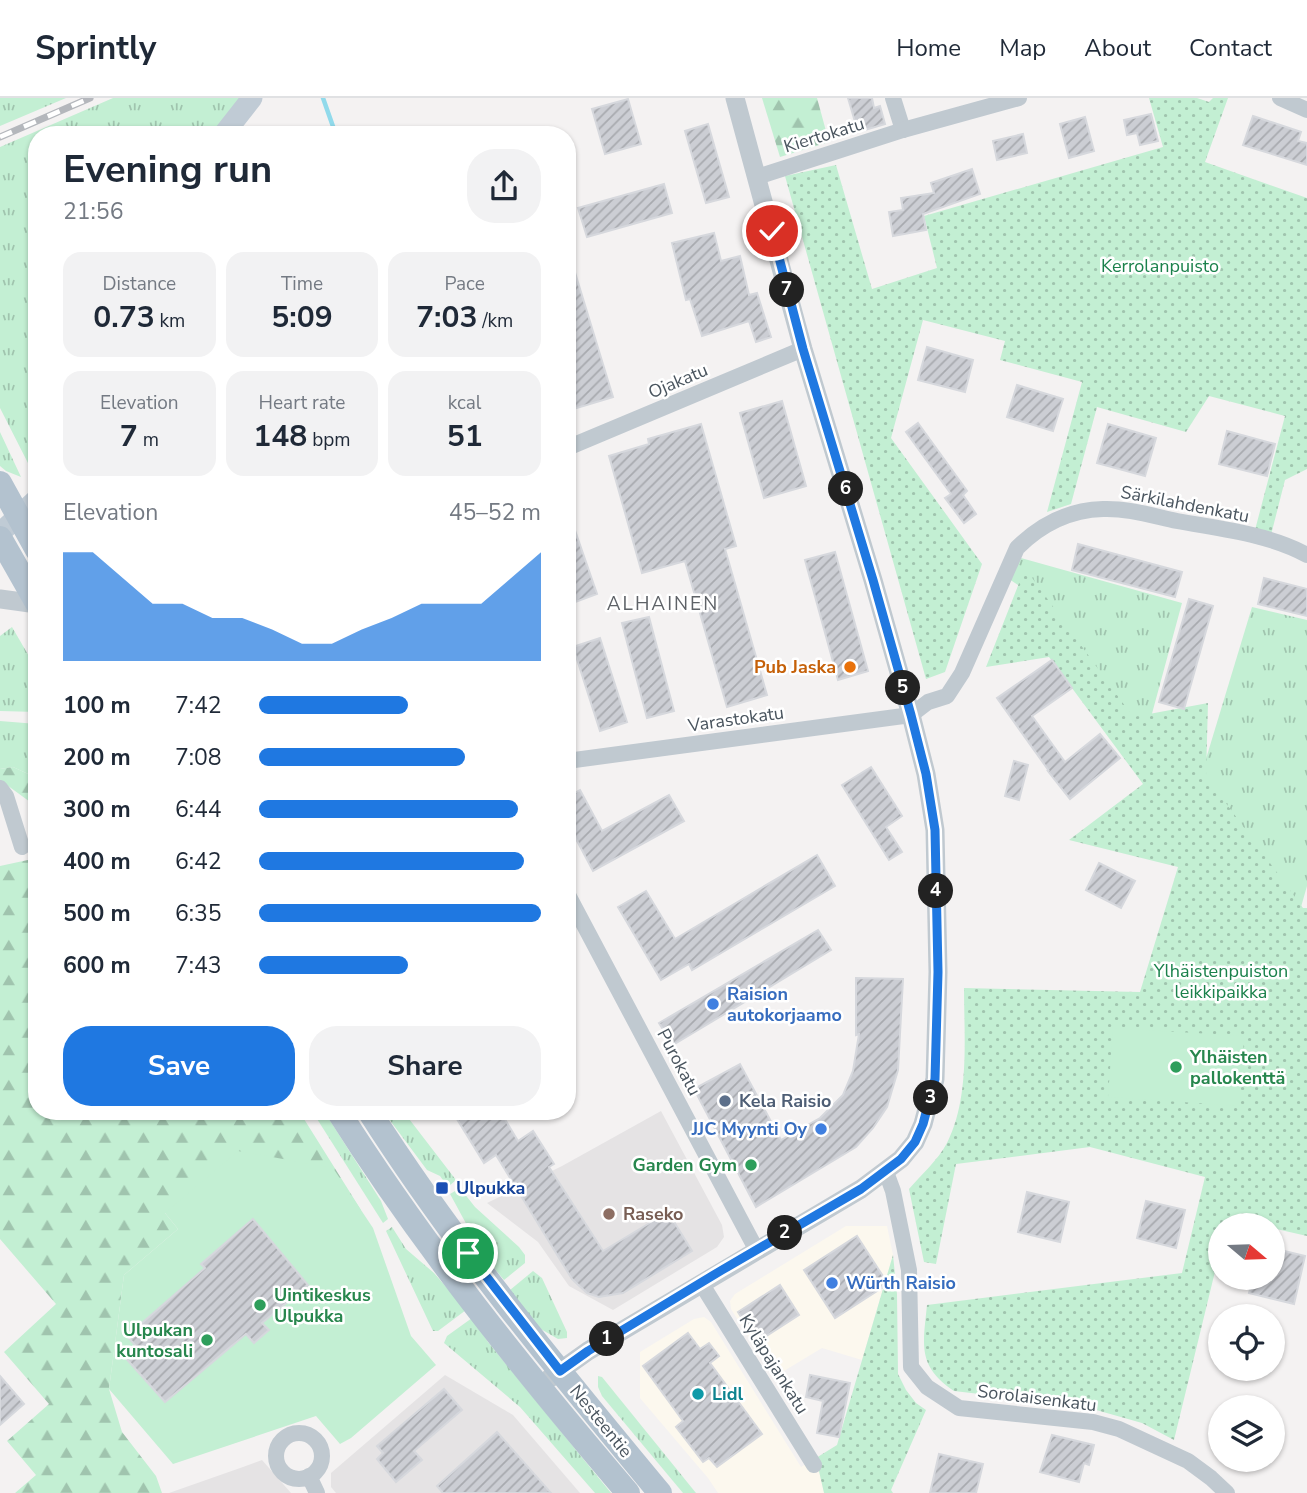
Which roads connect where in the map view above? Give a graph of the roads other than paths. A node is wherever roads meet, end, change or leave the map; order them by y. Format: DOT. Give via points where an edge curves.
graph roads {
  1 [pos="252,98"];
  2 [pos="735,98"];
  3 [pos="893,98"];
  4 [pos="1018,98"];
  5 [pos="1280,98"];
  6 [pos="1307,110"];
  7 [pos="230,126"];
  8 [pos="903,130"];
  9 [pos="757,177"];
  10 [pos="803,349"];
  11 [pos="576,444"];
  12 [pos="0,483"];
  13 [pos="28,507"];
  14 [pos="9,525"];
  15 [pos="0,538"];
  16 [pos="28,542"];
  17 [pos="1307,555"];
  18 [pos="28,588"];
  19 [pos="0,599"];
  20 [pos="28,603"];
  21 [pos="911,715"];
  22 [pos="576,760"];
  23 [pos="0,788"];
  24 [pos="22,847"];
  25 [pos="576,910"];
  26 [pos="344,1120"];
  27 [pos="375,1120"];
  28 [pos="886,1172"];
  29 [pos="756,1249"];
  30 [pos="701,1283"];
  31 [pos="560,1371"];
  32 [pos="537,1387"];
  33 [pos="814,1465"];
  34 [pos="309,1476"];
  35 [pos="317,1493"];
  36 [pos="628,1493"];
  37 [pos="660,1493"];
  38 [pos="1227,1493"];
  1 -- 7 [label="main road"];
  2 -- 9 [label="street"];
  3 -- 8 [label="street"];
  4 -- 8 [label="street, Kiertokatu"];
  5 -- 6 [label="street"];
  8 -- 9 [label="street, Kiertokatu"];
  9 -- 10 [label="street"];
  10 -- 11 [label="street, Ojakatu"];
  10 -- 21 [label="street"];
  12 -- 14 [label="main road"];
  13 -- 14 [label="main road"];
  14 -- 16 [label="main road"];
  15 -- 18 [label="main road"];
  17 -- 21 [label="street, Särkilahdenkatu" via="1262,538 1134,512 1103,509 1052,520 1017,548 962,673 947,696 928,702"];
  19 -- 20 [label="street"];
  21 -- 22 [label="street, Varastokatu"];
  21 -- 28 [label="street" via="935,830 935,1079 915,1142"];
  23 -- 24 [label="street"];
  25 -- 29 [label="street, Purokatu"];
  26 -- 32 [label="main road, Nesteentie" via="445,1266"];
  27 -- 31 [label="main road, Nesteentie" via="445,1222"];
  28 -- 29 [label="street"];
  28 -- 38 [label="street, Sorolaisenkatu" via="909,1270 911,1367 927,1387 959,1408 1093,1422 1119,1429 1188,1461"];
  29 -- 30 [label="street"];
  30 -- 31 [label="street"];
  30 -- 33 [label="street, Kyläpajankatu"];
  31 -- 32 [label="street"];
  31 -- 37 [label="main road, Nesteentie"];
  32 -- 36 [label="main road, Nesteentie"];
  34 -- 35 [label="street"];
}
